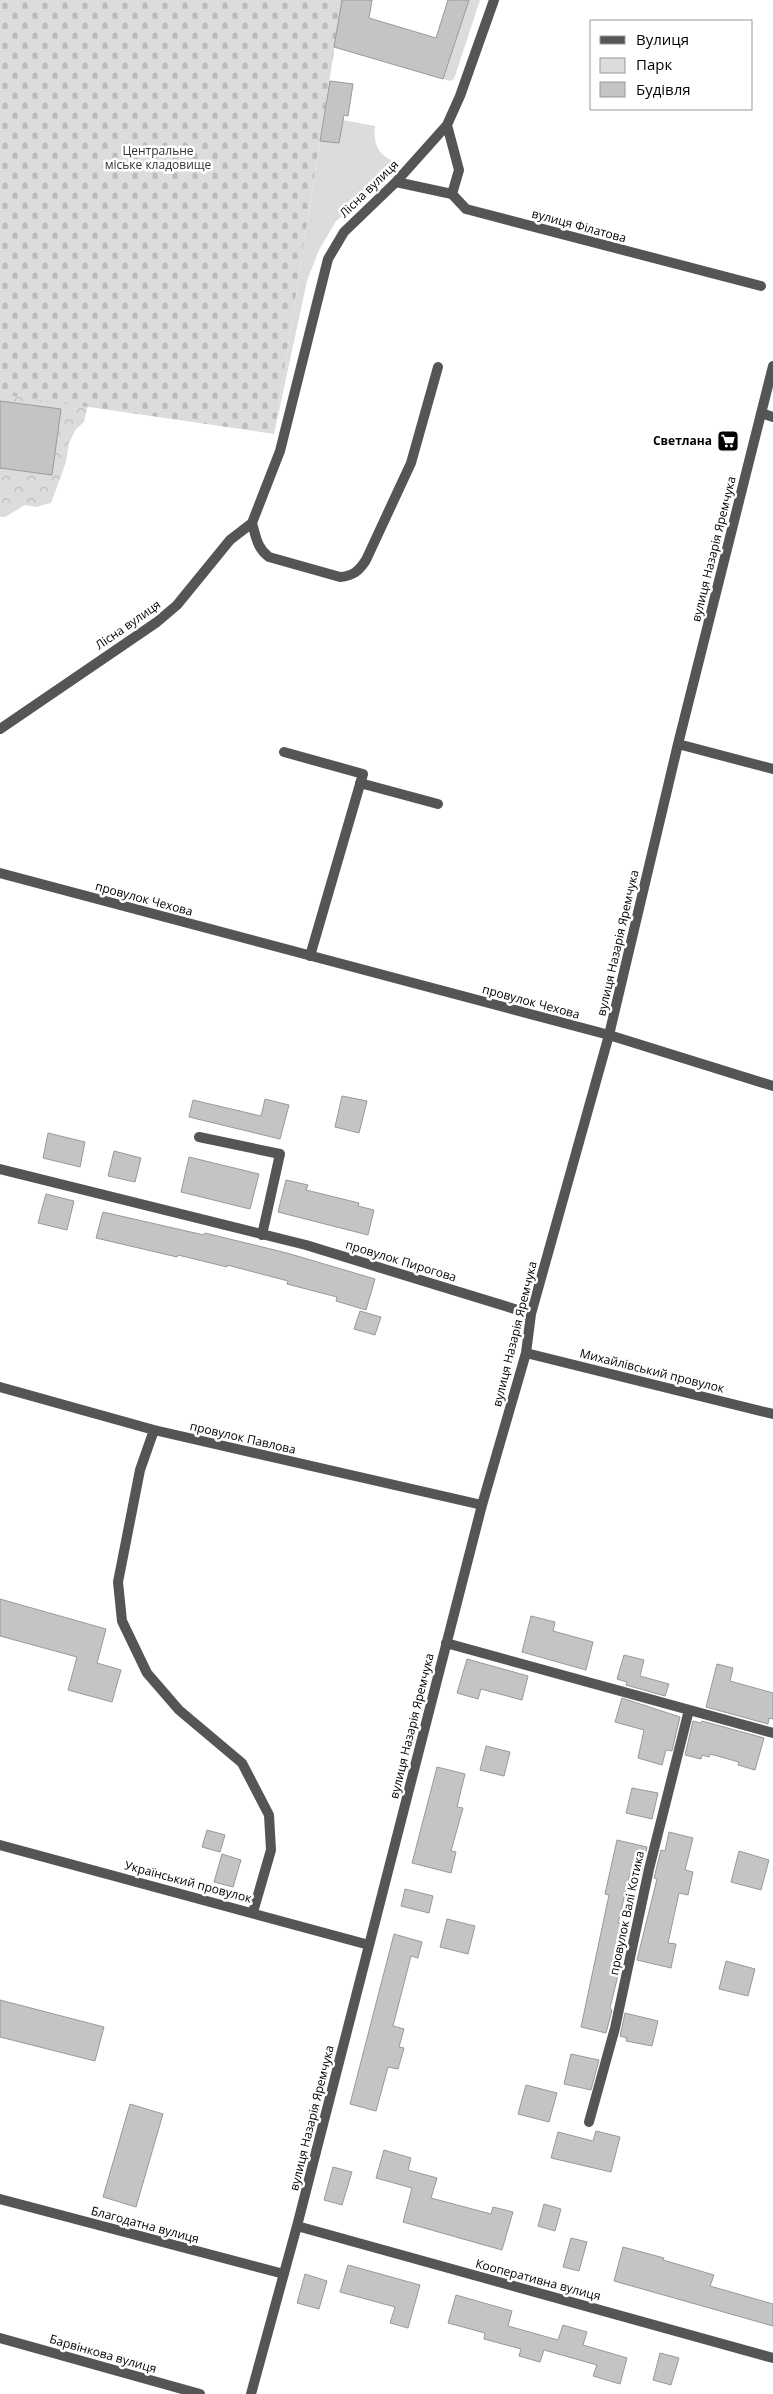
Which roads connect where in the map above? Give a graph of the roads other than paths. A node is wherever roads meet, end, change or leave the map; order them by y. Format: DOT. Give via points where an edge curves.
graph roads {
  1 [pos="494,0"];
  2 [pos="447,125"];
  3 [pos="396,182"];
  4 [pos="452,194"];
  5 [pos="761,286"];
  6 [pos="773,366"];
  7 [pos="438,367"];
  8 [pos="761,413"];
  9 [pos="773,417"];
  10 [pos="252,522"];
  11 [pos="0,729"];
  12 [pos="678,744"];
  13 [pos="284,752"];
  14 [pos="773,769"];
  15 [pos="360,783"];
  16 [pos="438,804"];
  17 [pos="0,874"];
  18 [pos="310,956"];
  19 [pos="609,1035"];
  20 [pos="773,1086"];
  21 [pos="199,1137"];
  22 [pos="0,1169"];
  23 [pos="262,1234"];
  24 [pos="531,1314"];
  25 [pos="526,1353"];
  26 [pos="0,1387"];
  27 [pos="773,1414"];
  28 [pos="154,1430"];
  29 [pos="482,1505"];
  30 [pos="446,1643"];
  31 [pos="690,1710"];
  32 [pos="773,1733"];
  33 [pos="0,1845"];
  34 [pos="253,1912"];
  35 [pos="370,1945"];
  36 [pos="589,2122"];
  37 [pos="0,2199"];
  38 [pos="297,2226"];
  39 [pos="284,2274"];
  40 [pos="0,2338"];
  41 [pos="773,2358"];
  42 [pos="200,2394"];
  43 [pos="251,2394"];
  1 -- 2 [label="street, Лісна вулиця"];
  2 -- 3 [label="street, Лісна вулиця"];
  2 -- 4 [label="street" via="459,170"];
  3 -- 4 [label="street, вулиця Філатова"];
  3 -- 10 [label="street, Лісна вулиця" via="344,232 328,258 280,451"];
  4 -- 5 [label="street, вулиця Філатова" via="466,209"];
  6 -- 8 [label="street, вулиця Назарія Яремчука"];
  7 -- 10 [label="street" via="411,463 360,570 350,577 340,577 270,557 257,542"];
  8 -- 9 [label="street"];
  8 -- 12 [label="street, вулиця Назарія Яремчука"];
  10 -- 11 [label="street, Лісна вулиця" via="230,540 177,605 157,622"];
  12 -- 14 [label="street"];
  12 -- 19 [label="street, вулиця Назарія Яремчука"];
  13 -- 15 [label="street" via="363,774"];
  15 -- 16 [label="street"];
  15 -- 18 [label="street"];
  17 -- 18 [label="street, провулок Чехова"];
  18 -- 19 [label="street, провулок Чехова"];
  19 -- 20 [label="street, провулок Чехова"];
  19 -- 24 [label="street, вулиця Назарія Яремчука"];
  21 -- 23 [label="street" via="280,1154"];
  22 -- 23 [label="street, провулок Пирогова"];
  23 -- 24 [label="street, провулок Пирогова"];
  24 -- 25 [label="street, вулиця Назарія Яремчука"];
  25 -- 27 [label="street, Михайлівський провулок"];
  25 -- 29 [label="street, вулиця Назарія Яремчука"];
  26 -- 28 [label="street, провулок Павлова"];
  28 -- 29 [label="street, провулок Павлова"];
  28 -- 34 [label="street" via="140,1470 118,1582 122,1621 147,1673 179,1710 242,1763 269,1815 271,1850"];
  29 -- 30 [label="street, вулиця Назарія Яремчука"];
  30 -- 31 [label="street"];
  30 -- 35 [label="street, вулиця Назарія Яремчука"];
  31 -- 32 [label="street"];
  31 -- 36 [label="street, провулок Валі Котика" via="649,1869 615,2028"];
  33 -- 34 [label="street, Український провулок"];
  34 -- 35 [label="street, Український провулок"];
  35 -- 38 [label="street, вулиця Назарія Яремчука"];
  37 -- 39 [label="street, Благодатна вулиця"];
  38 -- 39 [label="street, вулиця Назарія Яремчука"];
  38 -- 41 [label="street, Кооперативна вулиця"];
  39 -- 43 [label="street, вулиця Назарія Яремчука"];
  40 -- 42 [label="street, Барвінкова вулиця"];
}
